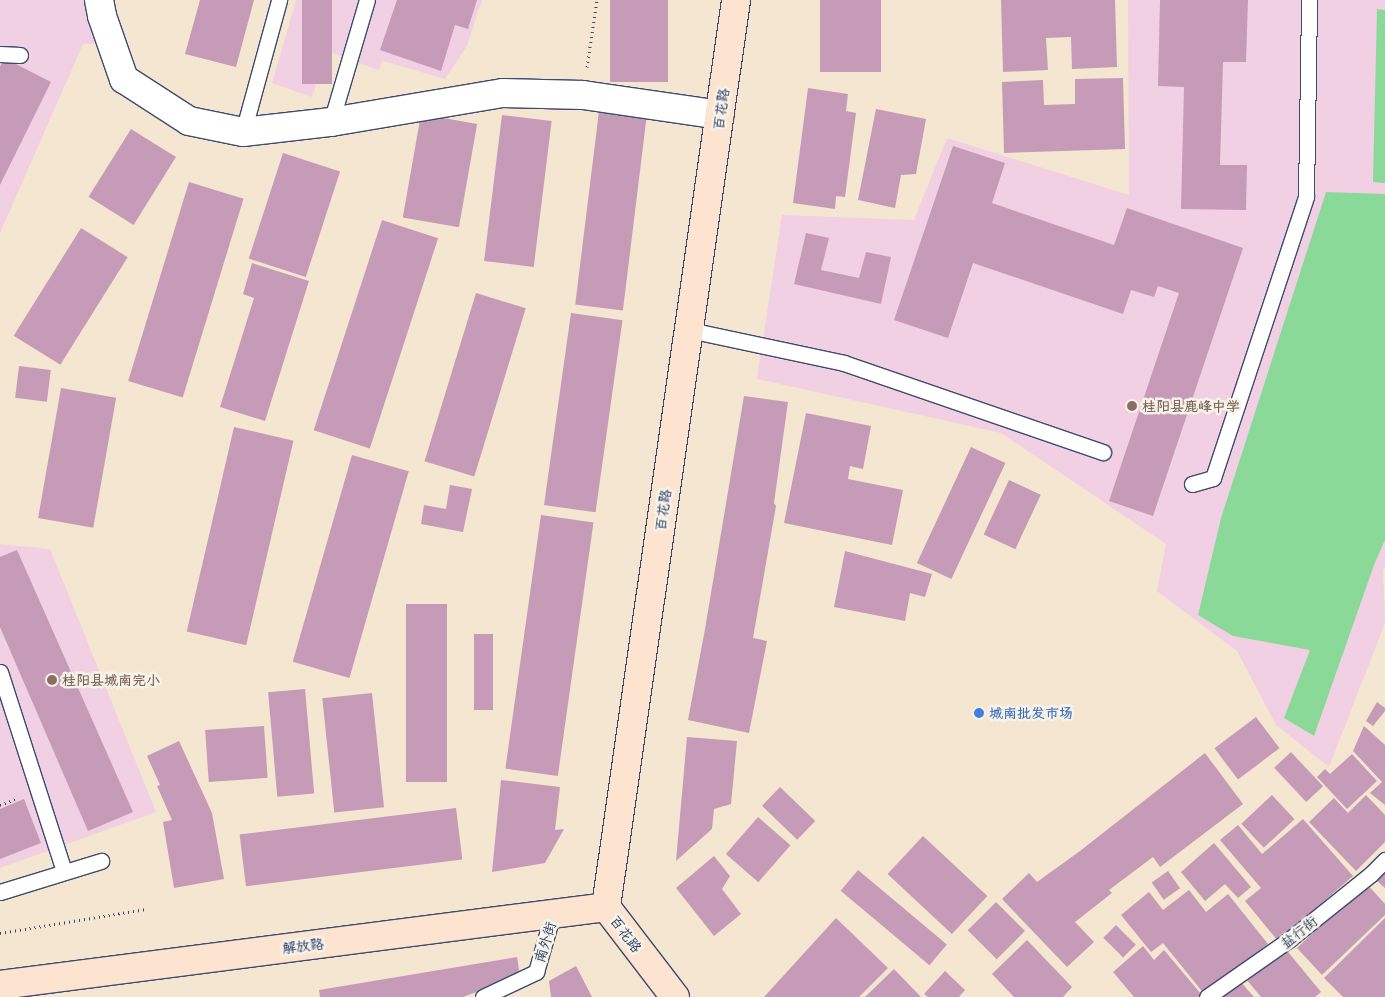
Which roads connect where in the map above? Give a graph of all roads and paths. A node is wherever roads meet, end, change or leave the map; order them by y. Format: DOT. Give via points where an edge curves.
graph roads {
  1 [pos="100,0"];
  2 [pos="279,0"];
  3 [pos="367,0"];
  4 [pos="597,0"];
  5 [pos="736,0"];
  6 [pos="1309,0"];
  7 [pos="0,54"];
  8 [pos="20,55"];
  9 [pos="583,95"];
  10 [pos="720,116"];
  11 [pos="331,122"];
  12 [pos="243,132"];
  13 [pos="689,330"];
  14 [pos="1103,452"];
  15 [pos="1192,484"];
  16 [pos="0,672"];
  17 [pos="1385,860"];
  18 [pos="100,861"];
  19 [pos="64,871"];
  20 [pos="0,892"];
  21 [pos="606,907"];
  22 [pos="146,909"];
  23 [pos="553,914"];
  24 [pos="0,933"];
  25 [pos="0,985"];
  26 [pos="483,997"];
  27 [pos="675,997"];
  28 [pos="1207,997"];
  1 -- 12 [label="street" via="102,16 124,79 189,121"];
  2 -- 12 [label="lane"];
  3 -- 11 [label="lane"];
  4 -- 9 [label="path"];
  5 -- 10 [label="main road, 百花路"];
  6 -- 15 [label="lane" via="1306,196 1213,478"];
  7 -- 8 [label="lane"];
  9 -- 10 [label="street"];
  9 -- 11 [label="street" via="503,93"];
  10 -- 13 [label="main road, 百花路"];
  11 -- 12 [label="street"];
  13 -- 14 [label="lane" via="844,363"];
  13 -- 21 [label="main road, 百花路"];
  16 -- 19 [label="lane"];
  17 -- 28 [label="lane, 盐行街" via="1290,939"];
  18 -- 19 [label="lane"];
  19 -- 20 [label="lane"];
  21 -- 23 [label="main road, 解放路"];
  21 -- 27 [label="main road, 百花路"];
  22 -- 24 [label="path"];
  23 -- 25 [label="main road, 解放路"];
  23 -- 26 [label="lane, 南外街" via="536,972"];
}
